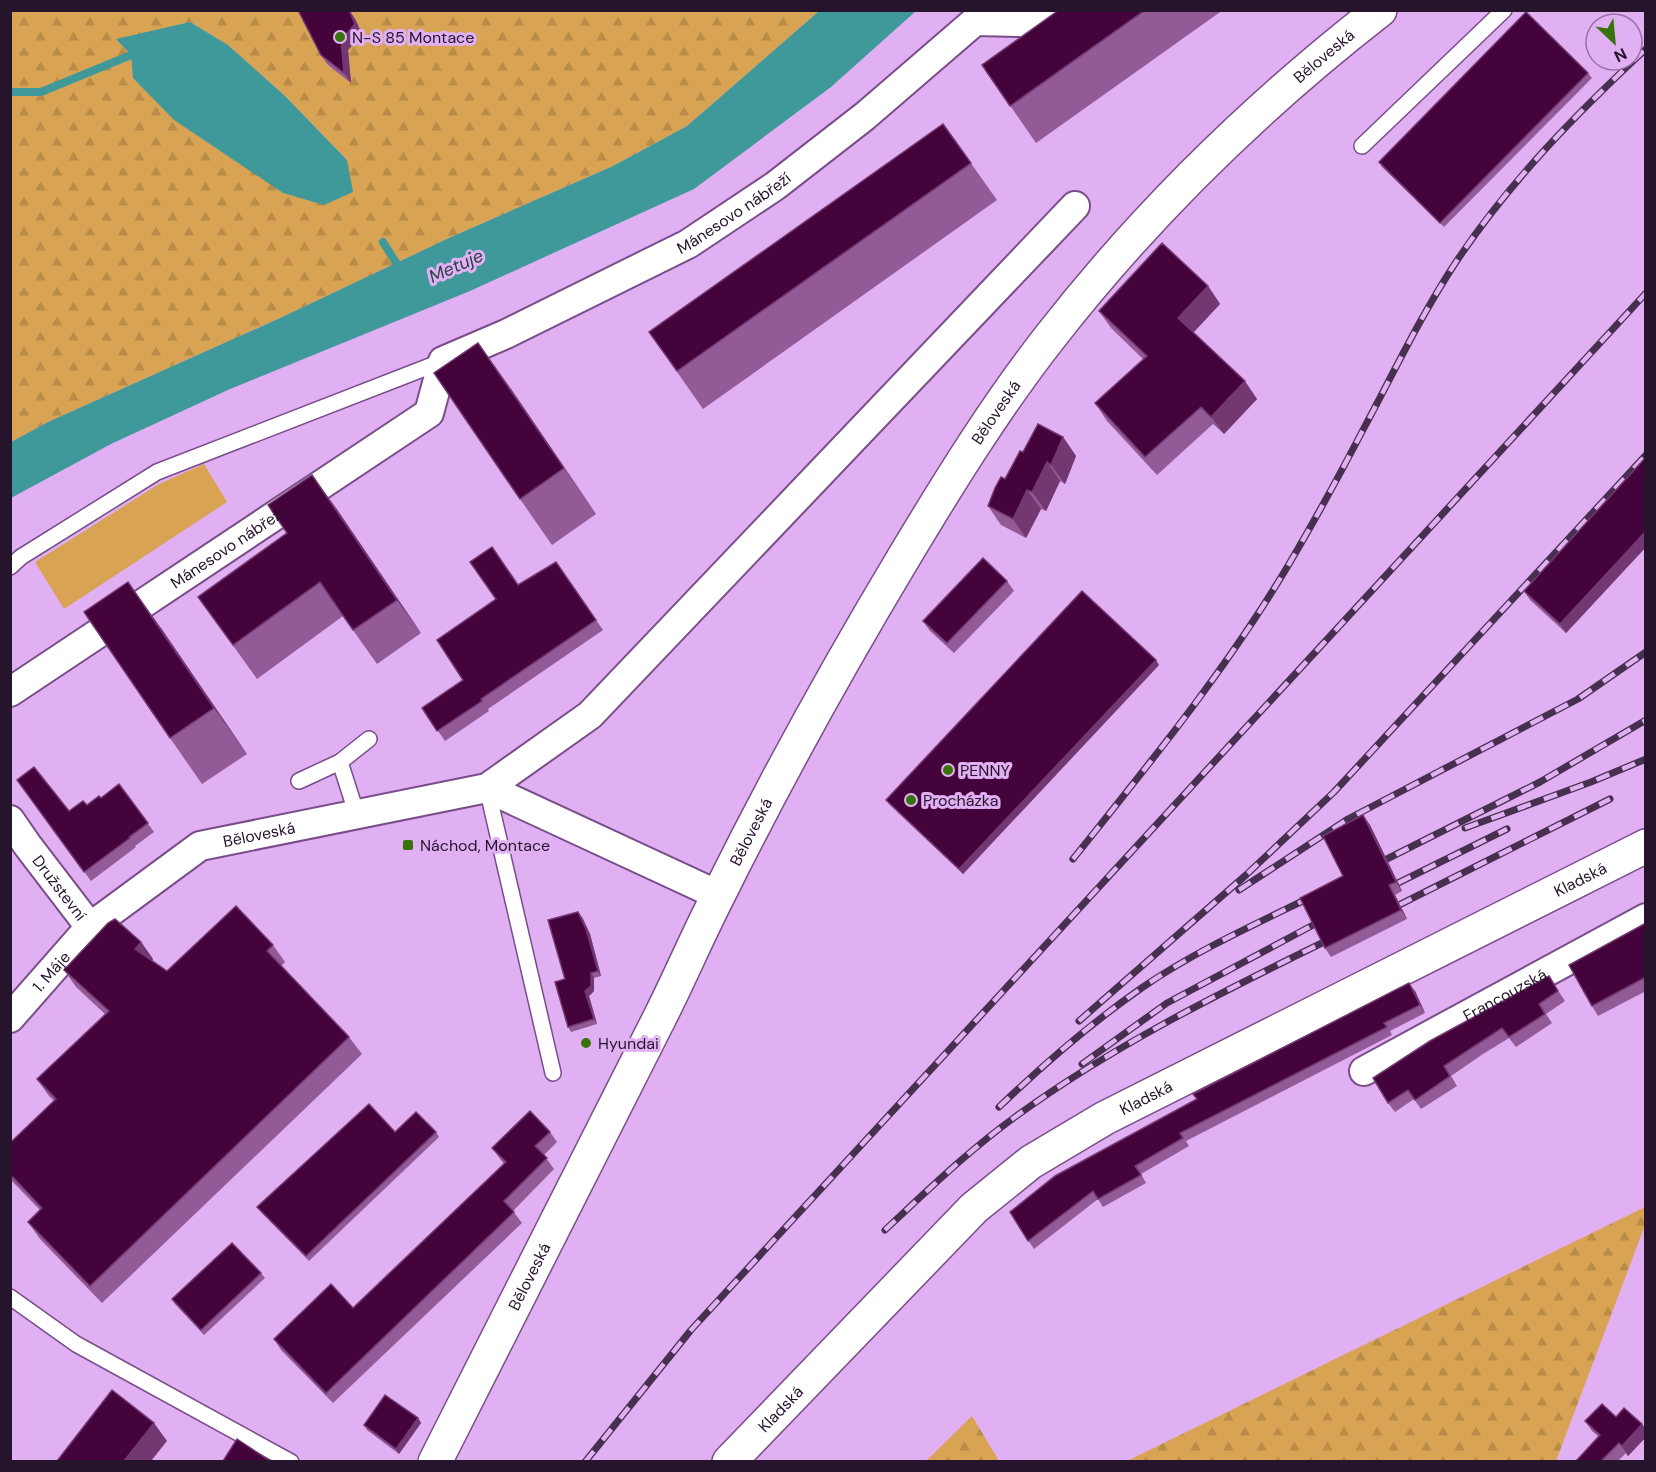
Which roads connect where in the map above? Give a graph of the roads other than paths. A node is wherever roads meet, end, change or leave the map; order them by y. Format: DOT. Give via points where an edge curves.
graph roads {
  1 [pos="1079,10"];
  2 [pos="1380,10"];
  3 [pos="1496,13"];
  4 [pos="981,16"];
  5 [pos="1362,146"];
  6 [pos="1075,206"];
  7 [pos="443,361"];
  8 [pos="10,567"];
  9 [pos="10,692"];
  10 [pos="369,739"];
  11 [pos="340,762"];
  12 [pos="299,781"];
  13 [pos="487,788"];
  14 [pos="357,815"];
  15 [pos="10,820"];
  16 [pos="1646,846"];
  17 [pos="718,895"];
  18 [pos="1646,918"];
  19 [pos="90,927"];
  20 [pos="10,1018"];
  21 [pos="1364,1071"];
  22 [pos="553,1073"];
  23 [pos="10,1297"];
  24 [pos="291,1461"];
  25 [pos="435,1461"];
  26 [pos="729,1461"];
  1 -- 4 [label="street" via="1062,23"];
  2 -- 17 [label="main road, Běloveská" via="1320,58 1222,148 1144,227 1047,340 944,492 854,640"];
  3 -- 5 [label="lane"];
  4 -- 7 [label="street, Mánesovo nábřeží" via="865,116 775,186 688,244"];
  6 -- 13 [label="street, Běloveská" via="590,715"];
  7 -- 8 [label="lane, Mánesovo nábřeží" via="157,472"];
  7 -- 9 [label="street, Mánesovo nábřeží" via="429,413"];
  10 -- 11 [label="lane"];
  11 -- 12 [label="lane"];
  11 -- 14 [label="lane"];
  13 -- 14 [label="street, Běloveská"];
  13 -- 17 [label="street"];
  13 -- 22 [label="lane"];
  14 -- 19 [label="street, Běloveská" via="200,846"];
  15 -- 19 [label="street, Družstevní"];
  16 -- 26 [label="main road, Kladská" via="1106,1118 1031,1162 974,1208"];
  17 -- 25 [label="main road, Běloveská"];
  18 -- 21 [label="street, Francouzská"];
  19 -- 20 [label="street, 1. Máje"];
  23 -- 24 [label="lane" via="76,1344"];
}
